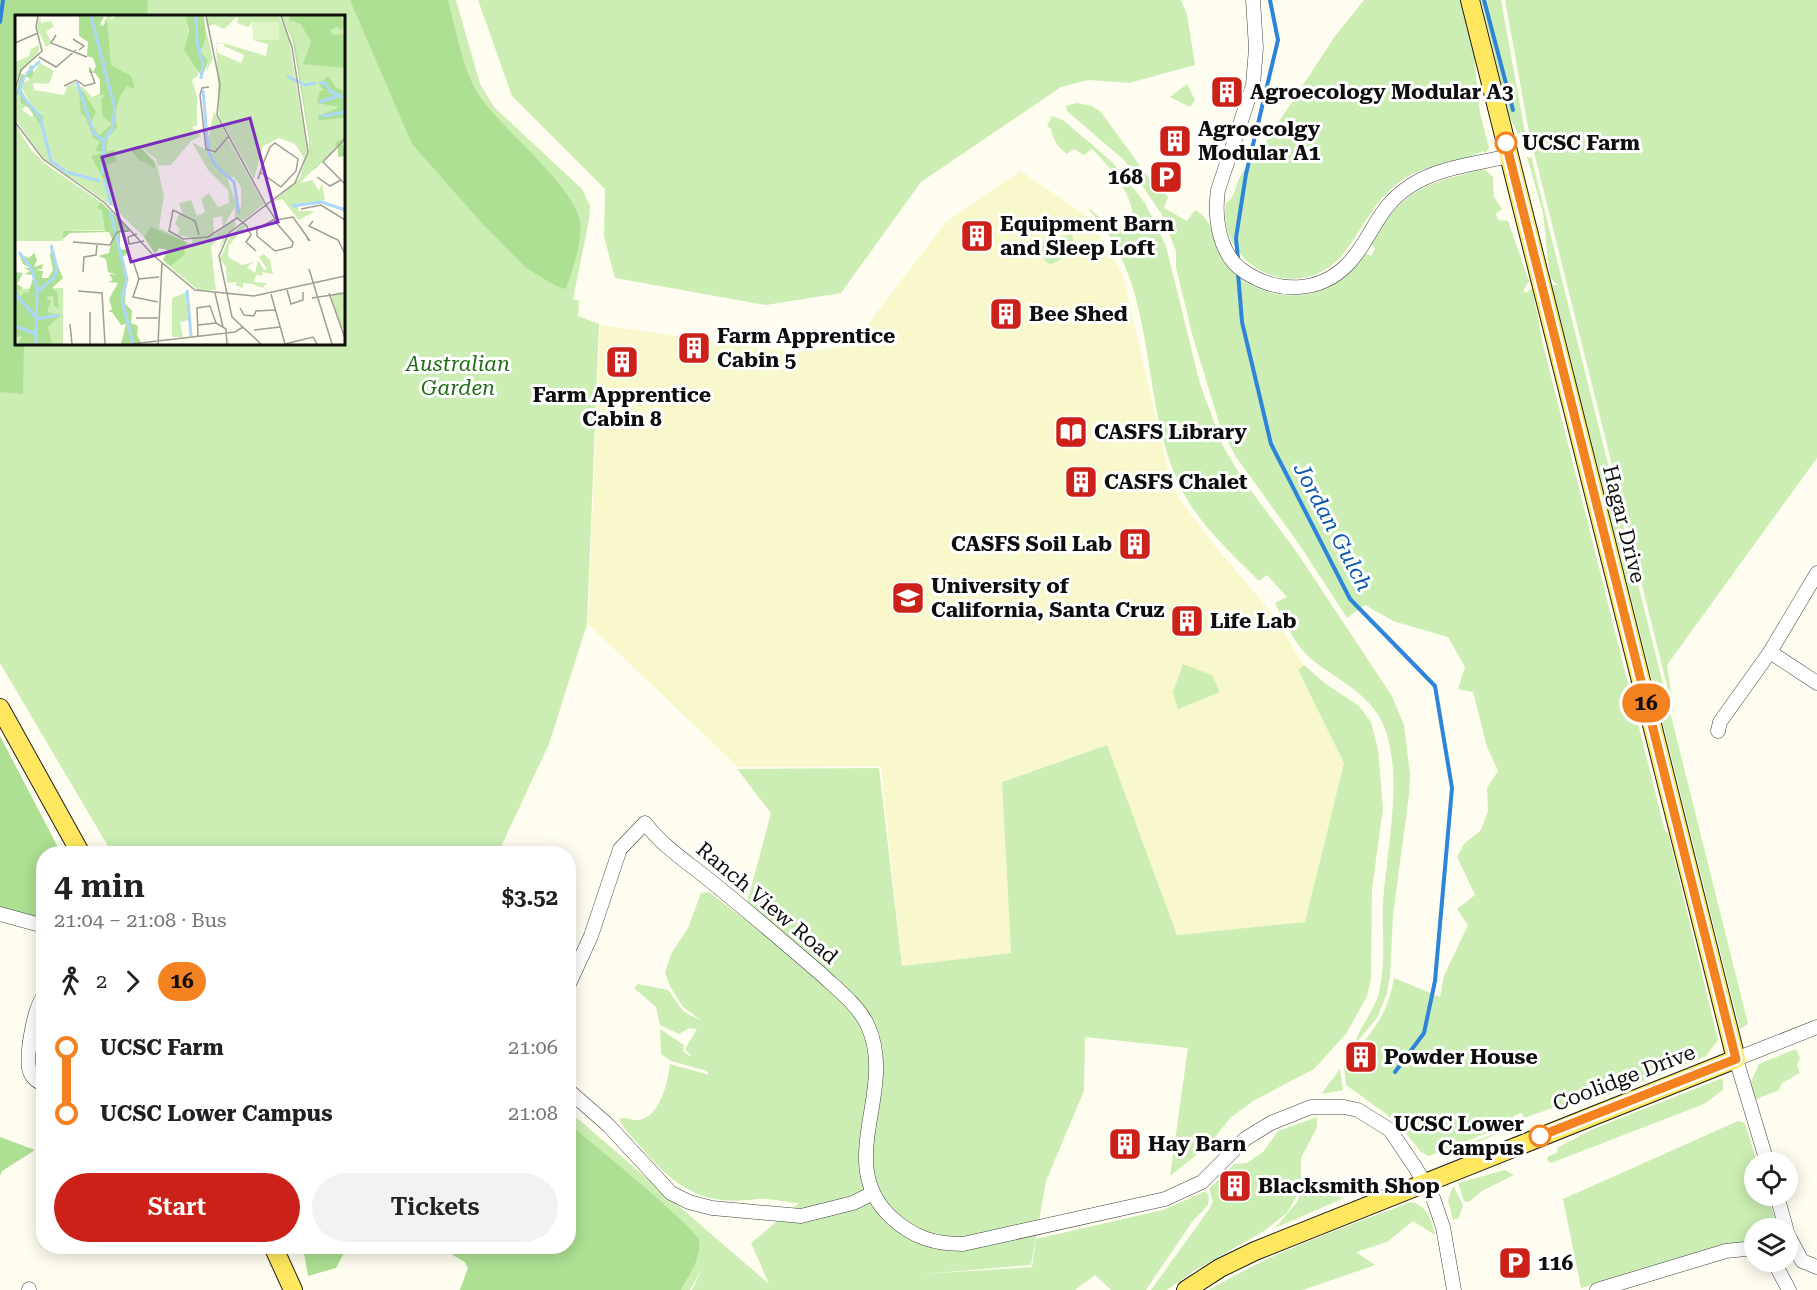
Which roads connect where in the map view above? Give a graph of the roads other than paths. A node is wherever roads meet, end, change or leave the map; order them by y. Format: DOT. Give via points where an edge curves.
graph roads {
  1 [pos="1253,0"];
  2 [pos="1470,0"];
  3 [pos="1509,156"];
  4 [pos="1817,573"];
  5 [pos="1770,652"];
  6 [pos="1817,683"];
  7 [pos="0,708"];
  8 [pos="1718,731"];
  9 [pos="77,846"];
  10 [pos="0,914"];
  11 [pos="36,924"];
  12 [pos="576,969"];
  13 [pos="36,1008"];
  14 [pos="1817,1028"];
  15 [pos="1736,1059"];
  16 [pos="36,1081"];
  17 [pos="576,1097"];
  18 [pos="1764,1152"];
  19 [pos="1424,1182"];
  20 [pos="873,1193"];
  21 [pos="1744,1249"];
  22 [pos="1798,1251"];
  23 [pos="277,1254"];
  24 [pos="1817,1267"];
  25 [pos="1779,1272"];
  26 [pos="293,1290"];
  27 [pos="1186,1290"];
  28 [pos="1454,1290"];
  29 [pos="1597,1290"];
  30 [pos="1789,1290"];
  1 -- 3 [label="street" via="1253,86 1215,208 1222,241 1242,271 1277,287 1318,284 1350,262 1375,221 1412,184 1437,172"];
  2 -- 3 [label="main road, Hagar Drive"];
  3 -- 15 [label="main road, Hagar Drive"];
  4 -- 5 [label="street"];
  5 -- 6 [label="street"];
  5 -- 8 [label="street" via="1725,714"];
  7 -- 9 [label="main road"];
  10 -- 11 [label="street"];
  12 -- 20 [label="street, Ranch View Road" via="620,849 645,823 659,841 841,992 866,1022 879,1066 865,1158"];
  13 -- 16 [label="street" via="28,1062"];
  14 -- 15 [label="street, Coolidge Drive"];
  15 -- 18 [label="street"];
  15 -- 19 [label="main road, Coolidge Drive"];
  17 -- 20 [label="street" via="608,1125 671,1193 689,1202 712,1208 801,1216 853,1203"];
  19 -- 20 [label="street, Ranch View Road" via="1390,1130 1358,1110 1327,1105 1290,1114 1257,1131 1203,1182 1165,1199 963,1244 941,1244 912,1233 889,1215"];
  19 -- 27 [label="main road, Coolidge Drive" via="1255,1251"];
  19 -- 28 [label="street, Ranch View Road" via="1443,1227"];
  21 -- 29 [label="street" via="1726,1251"];
  22 -- 24 [label="street" via="1803,1260"];
  23 -- 26 [label="main road"];
  25 -- 30 [label="street"];
}
